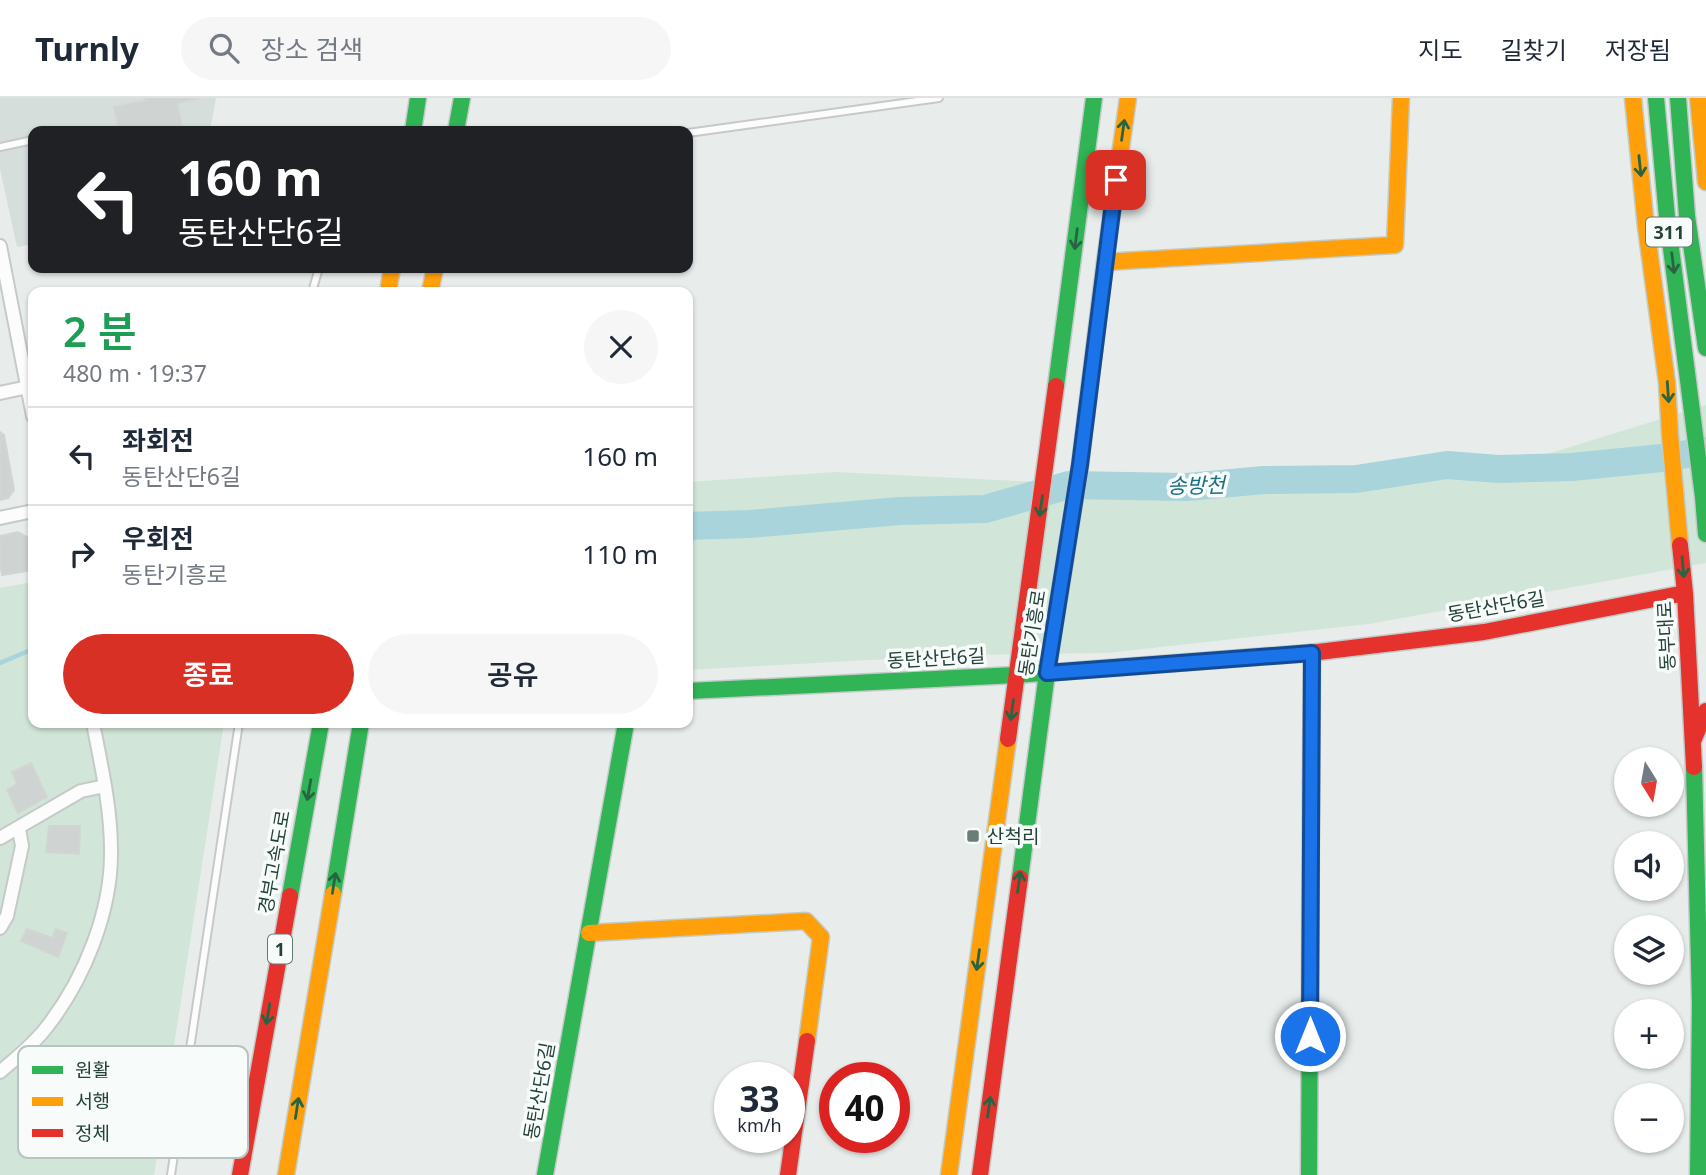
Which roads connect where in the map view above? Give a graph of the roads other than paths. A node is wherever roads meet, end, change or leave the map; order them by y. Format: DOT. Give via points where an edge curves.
graph roads {
  1 [pos="418,98"];
  2 [pos="462,98"];
  3 [pos="939,98"];
  4 [pos="1094,98"];
  5 [pos="1128,98"];
  6 [pos="1401,98"];
  7 [pos="1633,98"];
  8 [pos="1656,98"];
  9 [pos="1678,98"];
  10 [pos="1698,98"];
  11 [pos="1703,121"];
  12 [pos="414,126"];
  13 [pos="457,126"];
  14 [pos="693,132"];
  15 [pos="28,141"];
  16 [pos="0,147"];
  17 [pos="1706,183"];
  18 [pos="0,246"];
  19 [pos="1105,262"];
  20 [pos="1706,348"];
  21 [pos="28,387"];
  22 [pos="0,393"];
  23 [pos="28,512"];
  24 [pos="0,518"];
  25 [pos="1706,534"];
  26 [pos="1685,593"];
  27 [pos="1312,653"];
  28 [pos="1047,673"];
  29 [pos="1016,675"];
  30 [pos="693,691"];
  31 [pos="1706,711"];
  32 [pos="94,728"];
  33 [pos="238,728"];
  34 [pos="320,728"];
  35 [pos="360,728"];
  36 [pos="625,728"];
  37 [pos="1693,741"];
  38 [pos="106,786"];
  39 [pos="19,829"];
  40 [pos="0,838"];
  41 [pos="0,928"];
  42 [pos="589,933"];
  43 [pos="30,1046"];
  44 [pos="190,1046"];
  45 [pos="18,1057"];
  46 [pos="0,1072"];
  47 [pos="248,1130"];
  48 [pos="286,1175"];
  49 [pos="545,1175"];
  50 [pos="788,1175"];
  51 [pos="949,1175"];
  52 [pos="980,1175"];
  53 [pos="1309,1175"];
  54 [pos="1698,1175"];
  1 -- 12 [label="main road"];
  2 -- 13 [label="main road"];
  3 -- 14 [label="lane"];
  4 -- 29 [label="main road, 동탄기흥로, one-way"];
  19 -- 5 [label="main road, 동탄기흥로, one-way"];
  6 -- 19 [label="main road" via="1395,245"];
  7 -- 26 [label="main road, 동부대로, one-way" via="1667,383"];
  8 -- 25 [label="main road, 311, one-way"];
  9 -- 20 [label="main road, 311" via="1687,216"];
  10 -- 11 [label="main road"];
  11 -- 17 [label="main road"];
  15 -- 16 [label="lane"];
  18 -- 21 [label="street"];
  19 -- 28 [label="main road, 동탄기흥로" via="1080,465"];
  21 -- 22 [label="street"];
  23 -- 24 [label="street"];
  26 -- 27 [label="main road, 동탄산단6길" via="1484,632"];
  26 -- 37 [label="main road, 동부대로"];
  27 -- 28 [label="main road, 동탄산단6길"];
  27 -- 53 [label="main road"];
  28 -- 29 [label="main road, 동탄산단6길"];
  52 -- 28 [label="main road, 동탄기흥로, one-way"];
  29 -- 30 [label="main road, 동탄산단6길"];
  29 -- 51 [label="main road, 동탄기흥로, one-way"];
  31 -- 37 [label="main road"];
  32 -- 38 [label="street"];
  33 -- 44 [label="lane"];
  34 -- 47 [label="main road, 경부고속도로 / 1, one-way"];
  48 -- 35 [label="main road, 1, one-way"];
  36 -- 42 [label="main road, 동탄산단6길"];
  37 -- 54 [label="main road, 동부대로" via="1700,1004"];
  38 -- 39 [label="street" via="81,791"];
  38 -- 43 [label="street" via="111,852 97,934 61,1007"];
  39 -- 40 [label="street"];
  39 -- 41 [label="street" via="22,846 8,916"];
  42 -- 49 [label="main road, 동탄산단6길"];
  42 -- 50 [label="main road" via="806,921 821,937"];
  45 -- 46 [label="street"];
}
